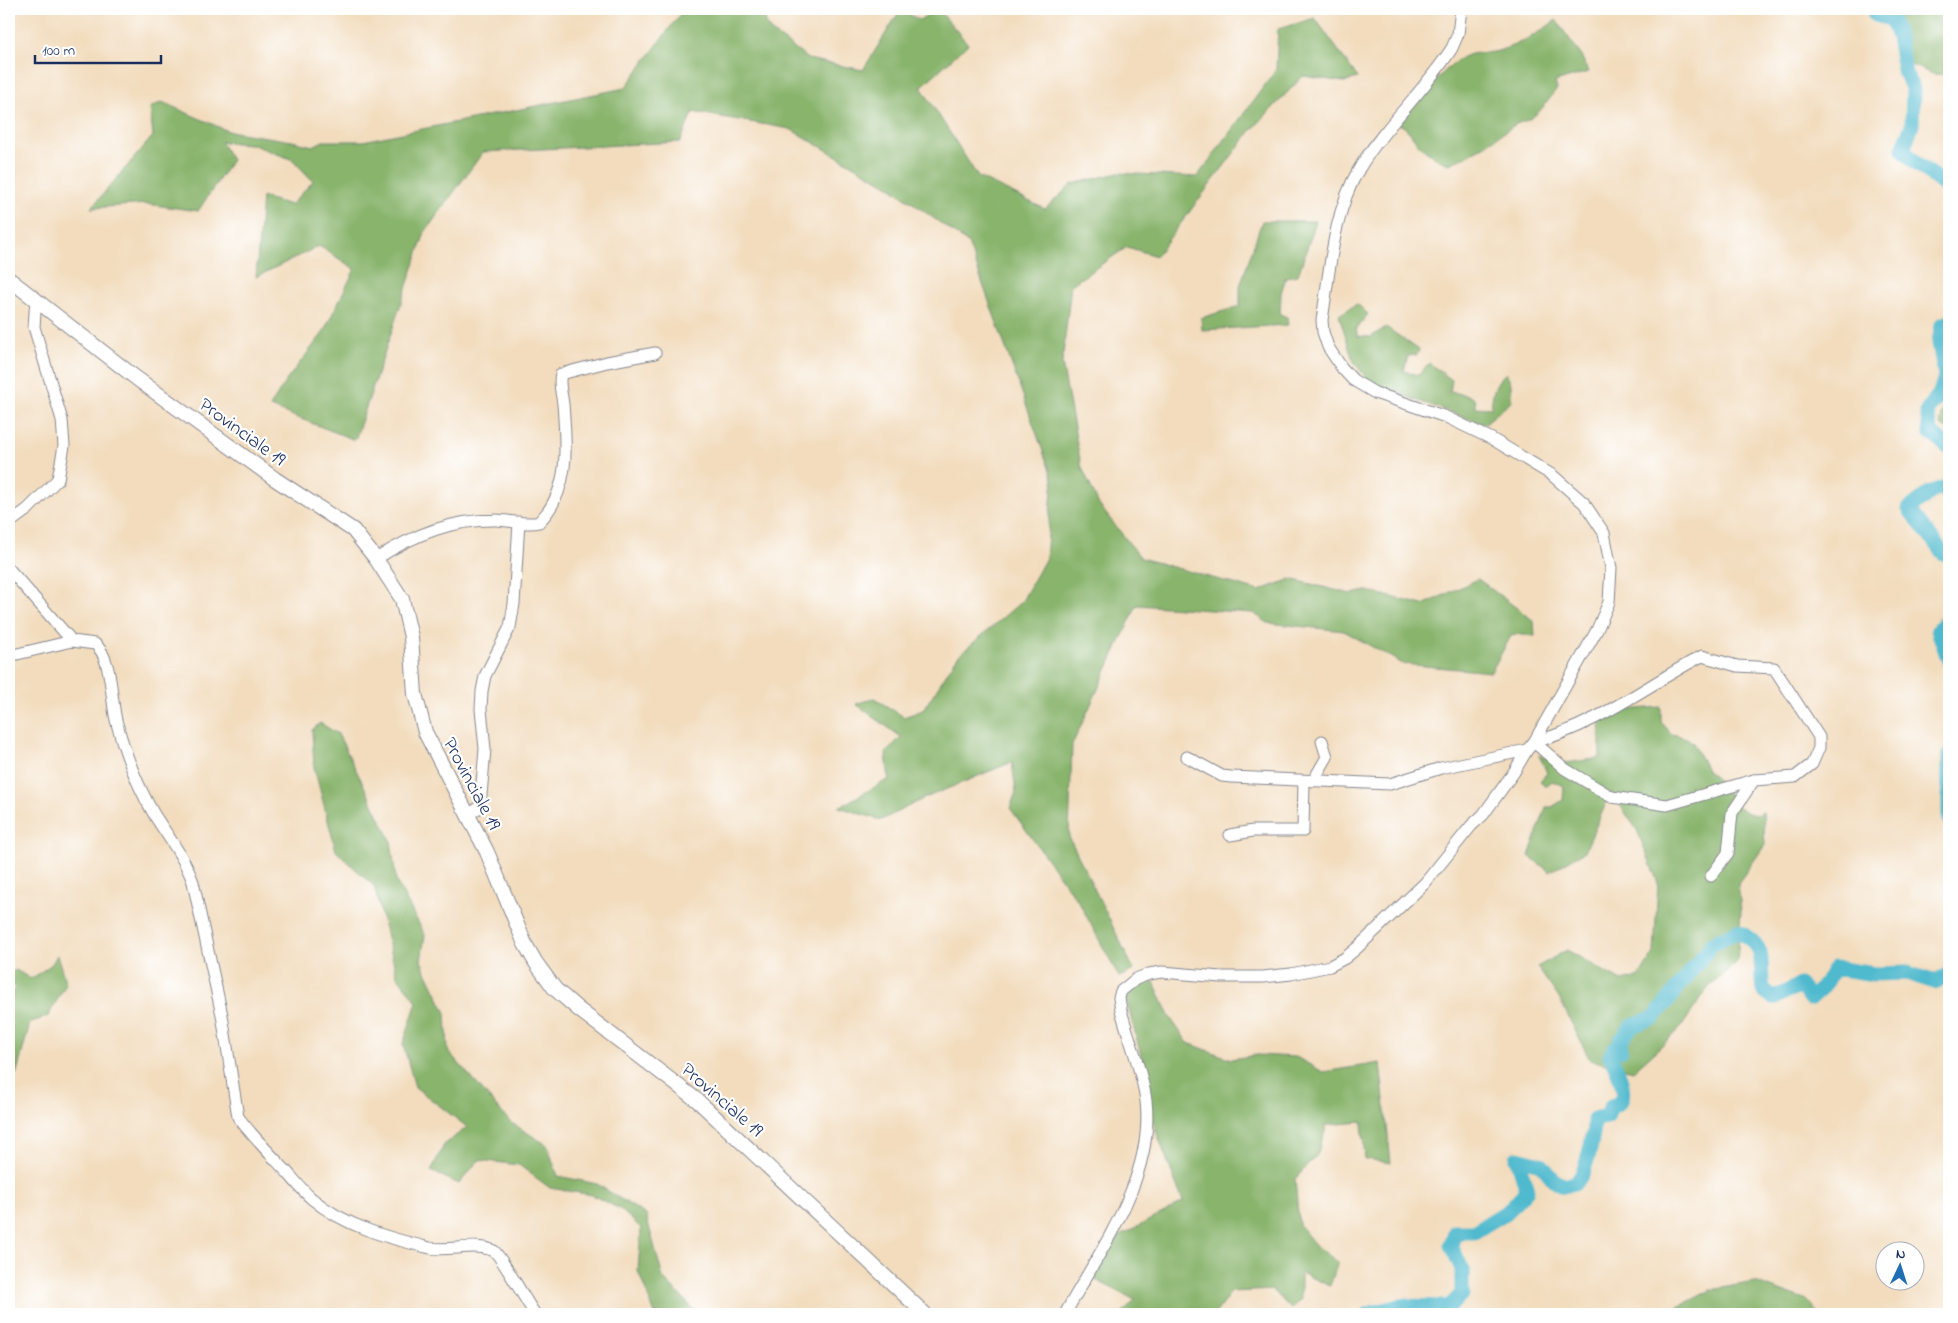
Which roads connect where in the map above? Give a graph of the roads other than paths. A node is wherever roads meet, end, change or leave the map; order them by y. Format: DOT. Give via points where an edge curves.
graph roads {
  1 [pos="1461,9"];
  2 [pos="9,278"];
  3 [pos="36,298"];
  4 [pos="655,353"];
  5 [pos="519,522"];
  6 [pos="9,523"];
  7 [pos="376,559"];
  8 [pos="9,569"];
  9 [pos="72,641"];
  10 [pos="9,656"];
  11 [pos="1322,741"];
  12 [pos="1530,746"];
  13 [pos="1187,756"];
  14 [pos="1754,780"];
  15 [pos="1309,781"];
  16 [pos="468,815"];
  17 [pos="1230,835"];
  18 [pos="1711,876"];
  19 [pos="535,1314"];
  20 [pos="925,1314"];
  21 [pos="1065,1314"];
  1 -- 12 [label="street" via="1458,34 1452,48 1374,148 1349,189 1336,231 1322,320 1323,332 1334,356 1353,380 1375,393 1470,428 1528,460 1574,493 1593,514 1604,533 1611,586 1605,614"];
  2 -- 3 [label="main road, Provinciale 19"];
  3 -- 6 [label="street" via="34,327 62,420 63,452 58,479"];
  3 -- 7 [label="main road, Provinciale 19" via="136,378 275,479 353,530"];
  4 -- 5 [label="street" via="561,374 565,460 562,487 539,522"];
  5 -- 7 [label="street" via="491,520 442,526 390,549"];
  5 -- 16 [label="street" via="510,627 485,676 482,691 485,749 480,807"];
  7 -- 16 [label="main road, Provinciale 19" via="405,608 411,636 415,694 424,732"];
  8 -- 9 [label="street"];
  9 -- 10 [label="street"];
  9 -- 19 [label="street" via="92,643 100,648 116,719 135,779 186,862 222,1015 233,1093 242,1122 311,1198 343,1220 431,1248 475,1247 493,1251 499,1255"];
  11 -- 15 [label="street" via="1327,757"];
  12 -- 14 [label="street" via="1612,797 1667,806"];
  12 -- 14 [label="street" via="1628,701 1702,656 1737,666 1774,668 1819,737 1819,748 1812,764 1795,777"];
  12 -- 15 [label="street" via="1390,784"];
  12 -- 21 [label="street" via="1483,815 1425,883 1345,958 1313,970 1263,977 1162,972 1136,979 1121,992 1122,1017 1143,1080 1145,1143 1116,1224"];
  13 -- 15 [label="street" via="1222,776"];
  14 -- 18 [label="street" via="1732,813 1728,853"];
  15 -- 17 [label="street" via="1303,832"];
  16 -- 20 [label="main road, Provinciale 19" via="503,886 525,944 555,989 698,1100"];
}
